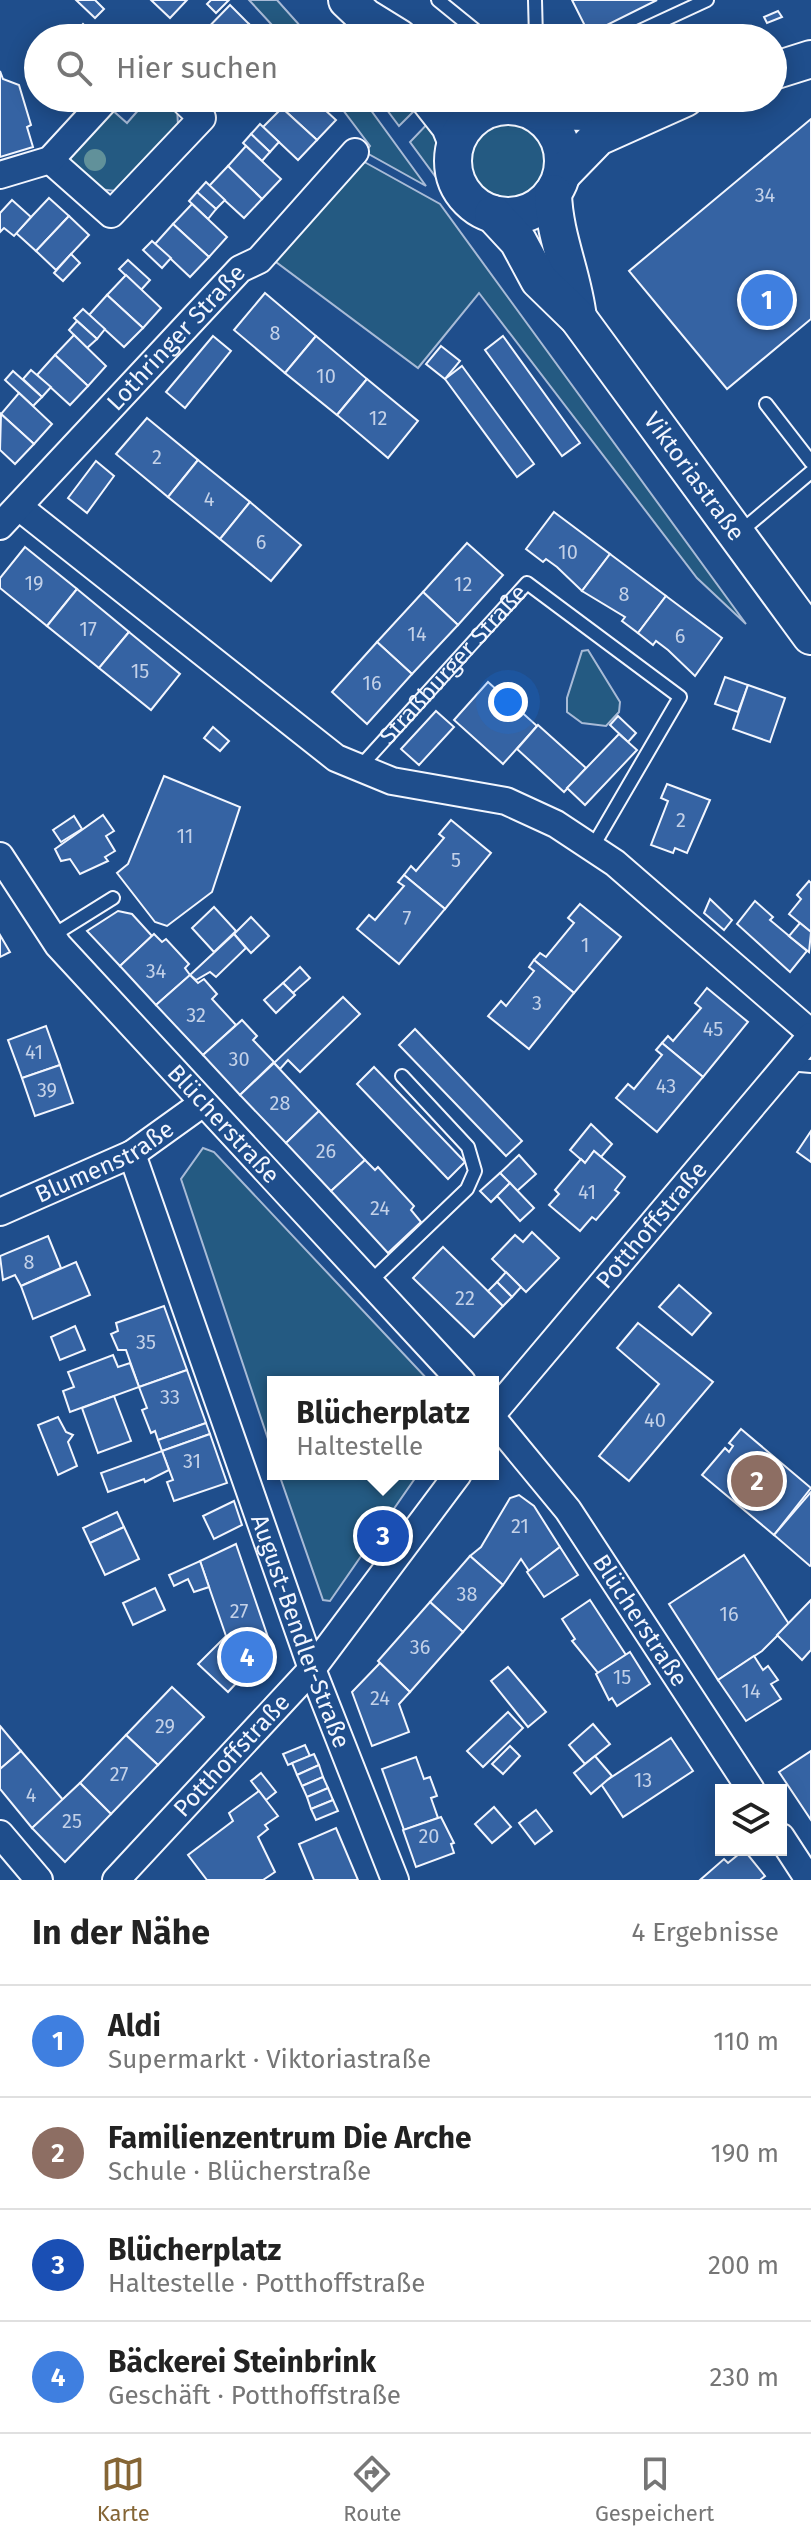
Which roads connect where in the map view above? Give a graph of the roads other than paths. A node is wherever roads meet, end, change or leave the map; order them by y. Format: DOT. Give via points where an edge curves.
graph roads {
  1 [pos="438,0"];
  2 [pos="535,0"];
  3 [pos="707,0"];
  4 [pos="467,24"];
  5 [pos="537,24"];
  6 [pos="655,24"];
  7 [pos="811,59"];
  8 [pos="787,67"];
  9 [pos="94,112"];
  10 [pos="196,112"];
  11 [pos="439,112"];
  12 [pos="488,112"];
  13 [pos="522,112"];
  14 [pos="651,112"];
  15 [pos="456,141"];
  16 [pos="355,152"];
  17 [pos="50,160"];
  18 [pos="0,175"];
  19 [pos="558,184"];
  20 [pos="493,214"];
  21 [pos="578,318"];
  22 [pos="766,404"];
  23 [pos="811,462"];
  24 [pos="811,472"];
  25 [pos="19,507"];
  26 [pos="0,526"];
  27 [pos="737,535"];
  28 [pos="811,636"];
  29 [pos="359,768"];
  30 [pos="592,848"];
  31 [pos="0,856"];
  32 [pos="113,898"];
  33 [pos="52,936"];
  34 [pos="811,1035"];
  35 [pos="799,1065"];
  36 [pos="402,1076"];
  37 [pos="203,1103"];
  38 [pos="132,1154"];
  39 [pos="0,1212"];
  40 [pos="371,1281"];
  41 [pos="457,1376"];
  42 [pos="499,1409"];
  43 [pos="499,1424"];
  44 [pos="454,1480"];
  45 [pos="312,1669"];
  46 [pos="747,1784"];
  47 [pos="0,1834"];
  48 [pos="787,1846"];
  49 [pos="39,1880"];
  50 [pos="116,1880"];
  51 [pos="395,1880"];
  52 [pos="809,1880"];
  1 -- 4 [label="lane"];
  2 -- 5 [label="lane"];
  3 -- 6 [label="lane"];
  7 -- 8 [label="main road"];
  9 -- 17 [label="street"];
  10 -- 17 [label="street" via="202,118 111,214"];
  11 -- 15 [label="main road"];
  12 -- 15 [label="main road" via="474,117"];
  13 -- 19 [label="main road" via="559,139"];
  14 -- 19 [label="main road" via="598,137"];
  15 -- 20 [label="main road" via="453,171 458,186 466,198"];
  16 -- 25 [label="street, Lothringer Straße" via="259,260 240,269"];
  17 -- 18 [label="street"];
  19 -- 20 [label="main road" via="526,214"];
  19 -- 21 [label="main road, Viktoriastraße" via="558,239 569,264"];
  20 -- 21 [label="main road, Viktoriastraße" via="518,241 539,280"];
  21 -- 27 [label="main road, Viktoriastraße"];
  22 -- 23 [label="lane"];
  24 -- 27 [label="lane"];
  25 -- 26 [label="street, Lothringer Straße"];
  25 -- 29 [label="street, Straßburger Straße" via="336,758"];
  27 -- 28 [label="main road, Viktoriastraße"];
  29 -- 30 [label="street, Straßburger Straße" via="392,781 506,801"];
  29 -- 30 [label="lane, Straßburger Straße" via="527,583 680,697"];
  30 -- 34 [label="street, Straßburger Straße"];
  31 -- 33 [label="street, Blücherstraße"];
  32 -- 33 [label="lane"];
  33 -- 37 [label="street, Blücherstraße"];
  34 -- 35 [label="street, Potthoffstraße"];
  35 -- 42 [label="street, Potthoffstraße"];
  36 -- 40 [label="lane" via="468,1147 475,1171 467,1189"];
  37 -- 38 [label="street, Blumenstraße"];
  37 -- 40 [label="street, Blücherstraße"];
  38 -- 39 [label="street, Blumenstraße"];
  38 -- 45 [label="street, August-Bendler-Straße"];
  40 -- 41 [label="street, Blücherstraße"];
  43 -- 46 [label="street, Blücherstraße" via="568,1510"];
  44 -- 45 [label="street, Potthoffstraße"];
  45 -- 50 [label="street, Potthoffstraße"];
  45 -- 51 [label="street, August-Bendler-Straße"];
  47 -- 49 [label="street"];
  48 -- 52 [label="street"];
}
